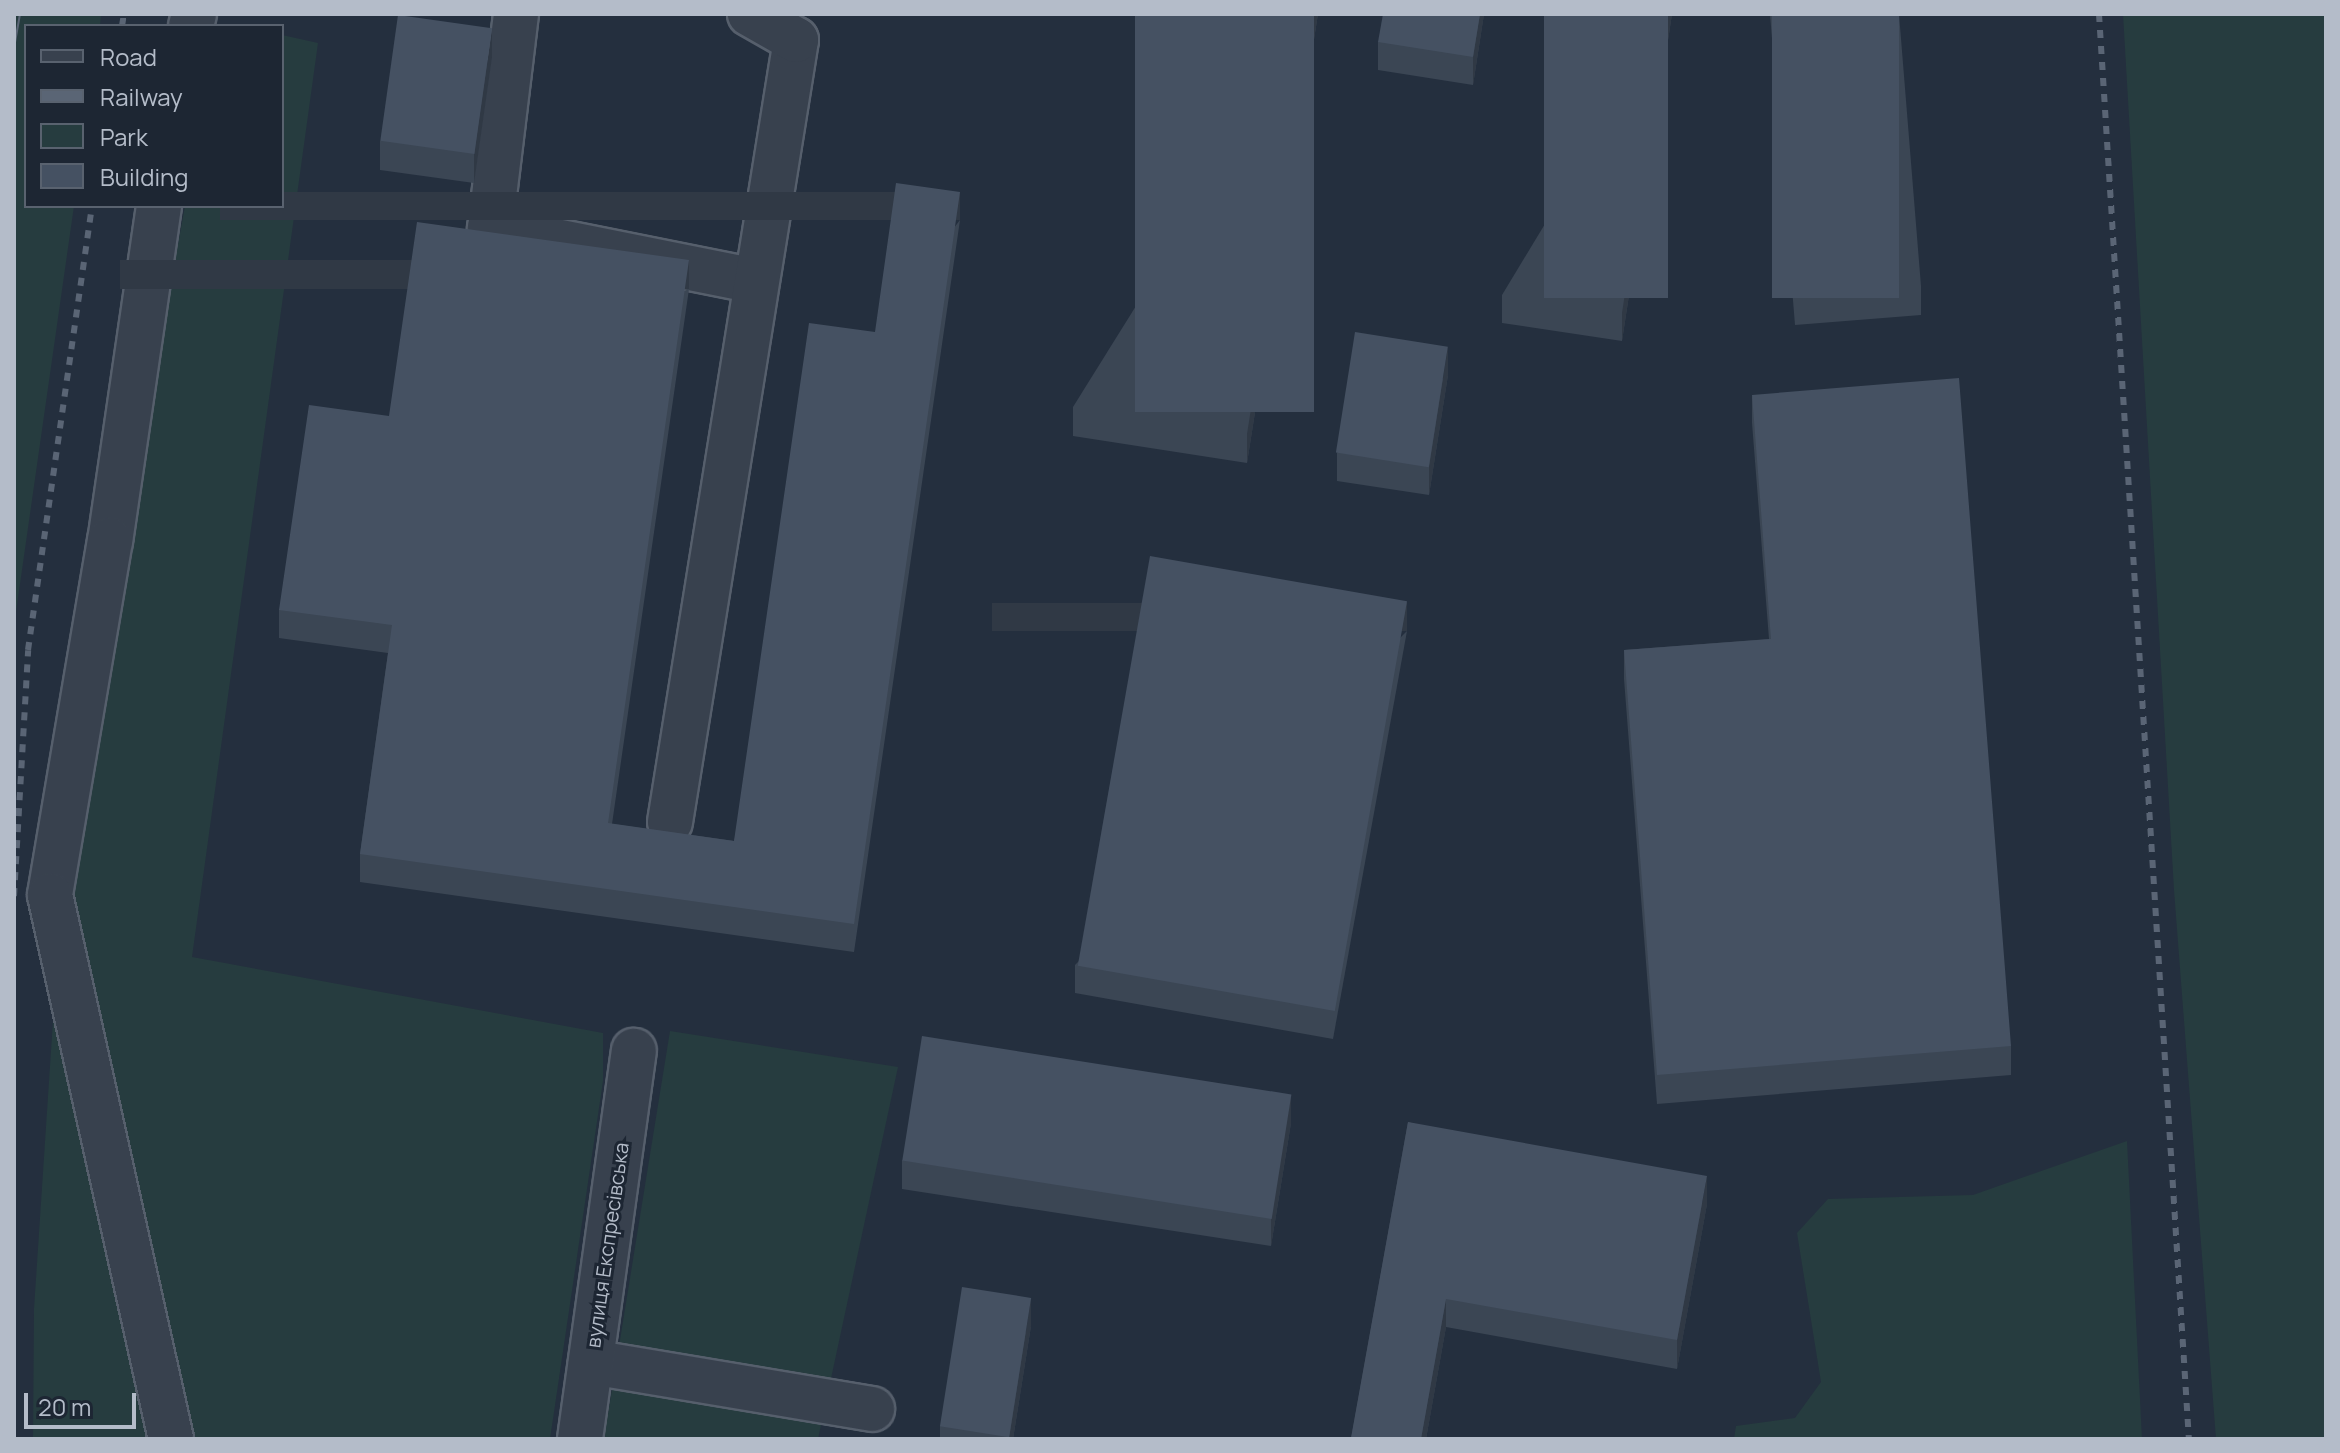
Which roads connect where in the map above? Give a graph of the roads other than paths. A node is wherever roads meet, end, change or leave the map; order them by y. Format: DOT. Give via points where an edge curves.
graph roads {
  1 [pos="516,14"];
  2 [pos="750,14"];
  3 [pos="159,208"];
  4 [pos="756,281"];
  5 [pos="670,822"];
  6 [pos="634,1051"];
  7 [pos="591,1362"];
  8 [pos="872,1409"];
  9 [pos="171,1439"];
  10 [pos="580,1439"];
  1 -- 4 [label="street" via="490,228"];
  2 -- 4 [label="street" via="796,40"];
  3 -- 9 [label="street" via="50,895"];
  4 -- 5 [label="street"];
  6 -- 7 [label="street, вулиця Експресівська"];
  7 -- 8 [label="street"];
  7 -- 10 [label="street, вулиця Експресівська"];
}
